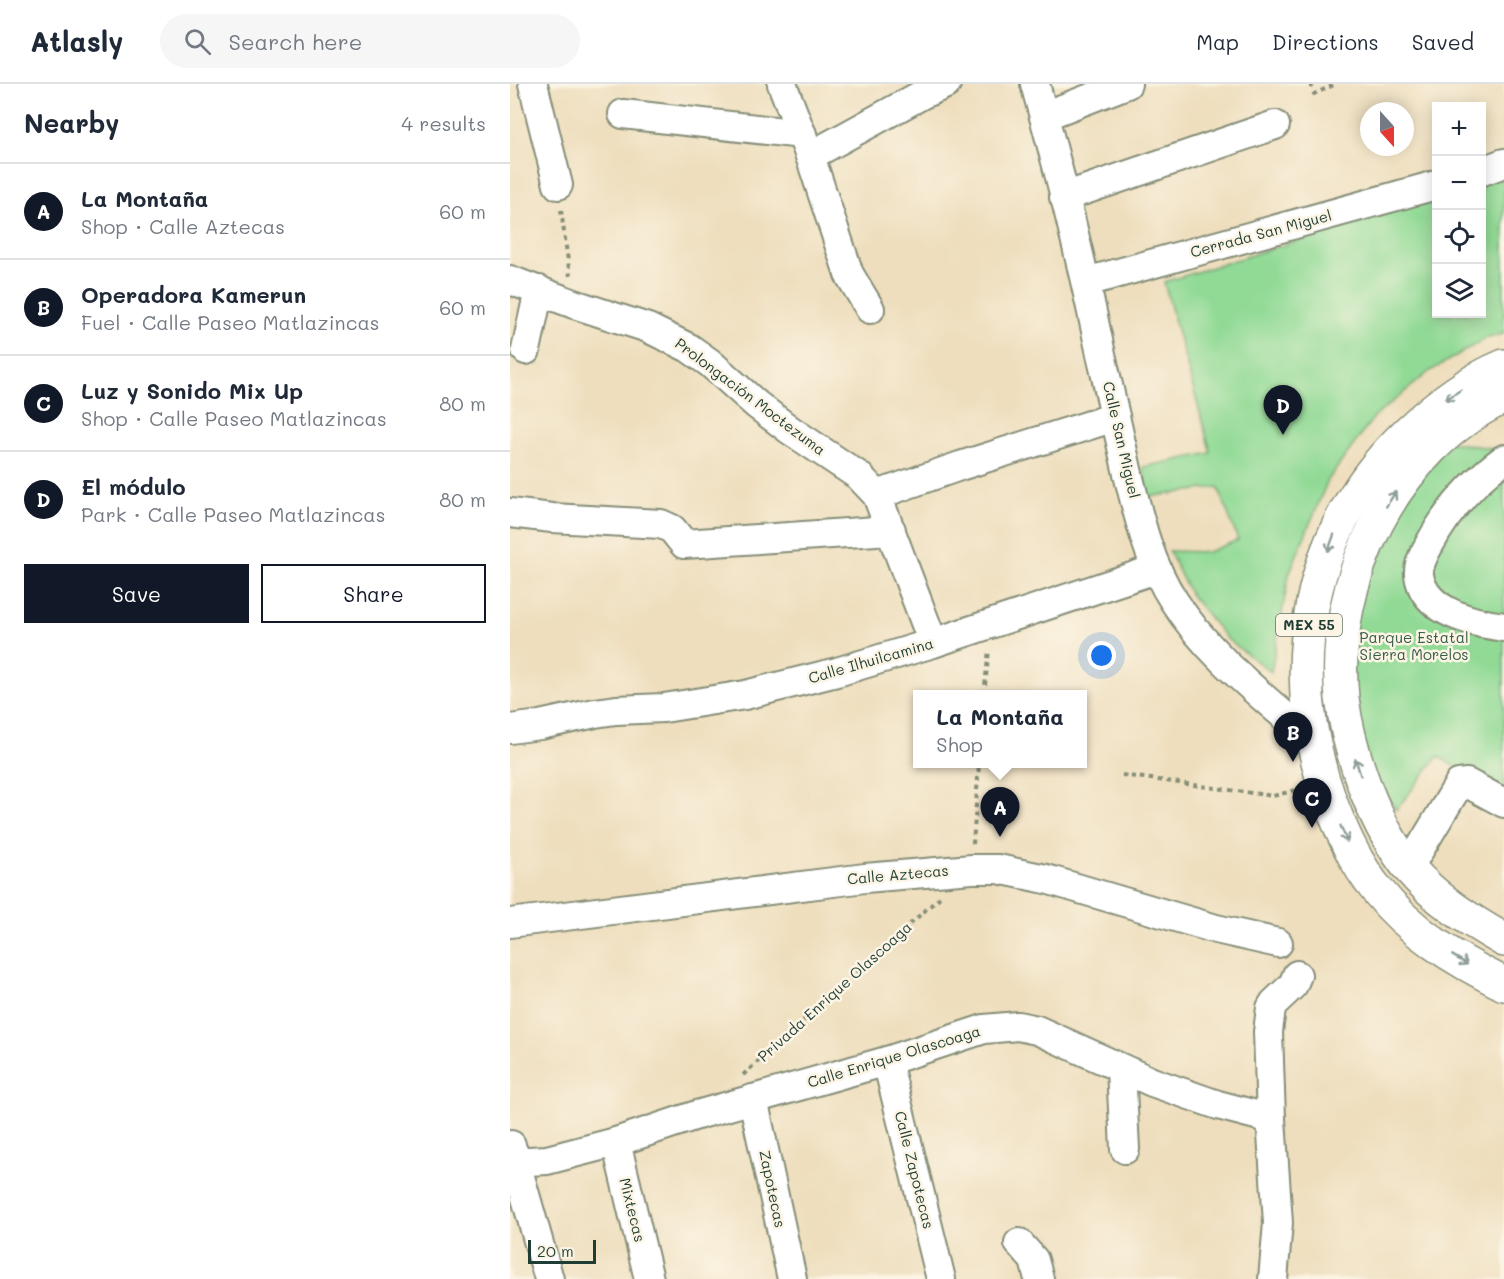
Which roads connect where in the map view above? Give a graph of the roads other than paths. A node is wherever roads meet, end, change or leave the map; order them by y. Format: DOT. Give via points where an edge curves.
graph roads {
  1 [pos="533,84"];
  2 [pos="782,84"];
  3 [pos="946,84"];
  4 [pos="1035,84"];
  5 [pos="1127,84"];
  6 [pos="622,114"];
  7 [pos="1044,116"];
  8 [pos="1275,125"];
  9 [pos="806,145"];
  10 [pos="1504,163"];
  11 [pos="1486,170"];
  12 [pos="558,185"];
  13 [pos="1432,186"];
  14 [pos="1064,197"];
  15 [pos="510,280"];
  16 [pos="1086,282"];
  17 [pos="539,290"];
  18 [pos="870,309"];
  19 [pos="526,350"];
  20 [pos="1504,366"];
  21 [pos="1504,398"];
  22 [pos="1115,417"];
  23 [pos="1504,459"];
  24 [pos="877,495"];
  25 [pos="510,513"];
  26 [pos="891,530"];
  27 [pos="1156,569"];
  28 [pos="1504,627"];
  29 [pos="933,643"];
  30 [pos="510,729"];
  31 [pos="1312,740"];
  32 [pos="1504,802"];
  33 [pos="1408,867"];
  34 [pos="510,922"];
  35 [pos="1504,940"];
  36 [pos="1278,943"];
  37 [pos="1297,975"];
  38 [pos="1504,984"];
  39 [pos="887,1061"];
  40 [pos="1121,1069"];
  41 [pos="747,1087"];
  42 [pos="1271,1119"];
  43 [pos="616,1142"];
  44 [pos="1125,1149"];
  45 [pos="512,1156"];
  46 [pos="1019,1243"];
  47 [pos="549,1279"];
  48 [pos="649,1279"];
  49 [pos="792,1279"];
  50 [pos="941,1279"];
  51 [pos="1038,1279"];
  52 [pos="1273,1279"];
  1 -- 12 [label="street"];
  2 -- 9 [label="street"];
  3 -- 9 [label="street"];
  4 -- 7 [label="street, Calle San Miguel"];
  5 -- 7 [label="street"];
  6 -- 9 [label="street"];
  7 -- 14 [label="street, Calle San Miguel"];
  8 -- 14 [label="street"];
  9 -- 18 [label="street" via="849,274"];
  10 -- 11 [label="street"];
  13 -- 16 [label="street, Cerrada San Miguel"];
  14 -- 16 [label="street, Calle San Miguel"];
  15 -- 17 [label="street, Prolongación Moctezuma"];
  16 -- 22 [label="street, Calle San Miguel"];
  17 -- 19 [label="street"];
  17 -- 24 [label="street, Prolongación Moctezuma" via="648,328 689,348 790,430 859,476"];
  20 -- 31 [label="highway, MEX 55, one-way" via="1473,382 1422,418 1394,444 1338,524 1310,619 1306,689"];
  33 -- 21 [label="highway, MEX 55, one-way" via="1372,805 1349,734 1341,664 1350,598 1371,535 1405,479 1456,427"];
  22 -- 24 [label="street"];
  22 -- 27 [label="street, Calle San Miguel" via="1139,519"];
  23 -- 28 [label="street" via="1452,507 1419,567 1419,576 1440,606 1483,624"];
  24 -- 26 [label="street"];
  25 -- 26 [label="street" via="662,524 672,529 684,544"];
  26 -- 29 [label="street"];
  27 -- 29 [label="street, Calle Ilhuilcamina"];
  27 -- 31 [label="street, Calle San Miguel" via="1174,602 1200,635"];
  29 -- 30 [label="street, Calle Ilhuilcamina" via="745,695 664,708 616,710"];
  31 -- 38 [label="highway, MEX 55, one-way" via="1346,840 1376,889 1418,933"];
  32 -- 33 [label="street" via="1467,783 1459,784"];
  33 -- 35 [label="highway, MEX 55" via="1446,902"];
  34 -- 36 [label="street, Calle Aztecas" via="770,888 998,869"];
  37 -- 42 [label="street" via="1293,986 1271,1008"];
  39 -- 40 [label="street, Calle Enrique Olascoaga" via="984,1029 1018,1026 1045,1034"];
  39 -- 41 [label="street, Calle Enrique Olascoaga"];
  39 -- 50 [label="street, Calle Zapotecas"];
  40 -- 42 [label="street, Calle Enrique Olascoaga" via="1218,1105"];
  40 -- 44 [label="street"];
  41 -- 43 [label="street, Calle Enrique Olascoaga"];
  41 -- 49 [label="street, Zapotecas"];
  42 -- 52 [label="street" via="1278,1222"];
  43 -- 45 [label="street, Calle Enrique Olascoaga" via="547,1160"];
  43 -- 48 [label="street, Mixtecas"];
  45 -- 47 [label="street"];
  46 -- 51 [label="street" via="1034,1260"];
}
